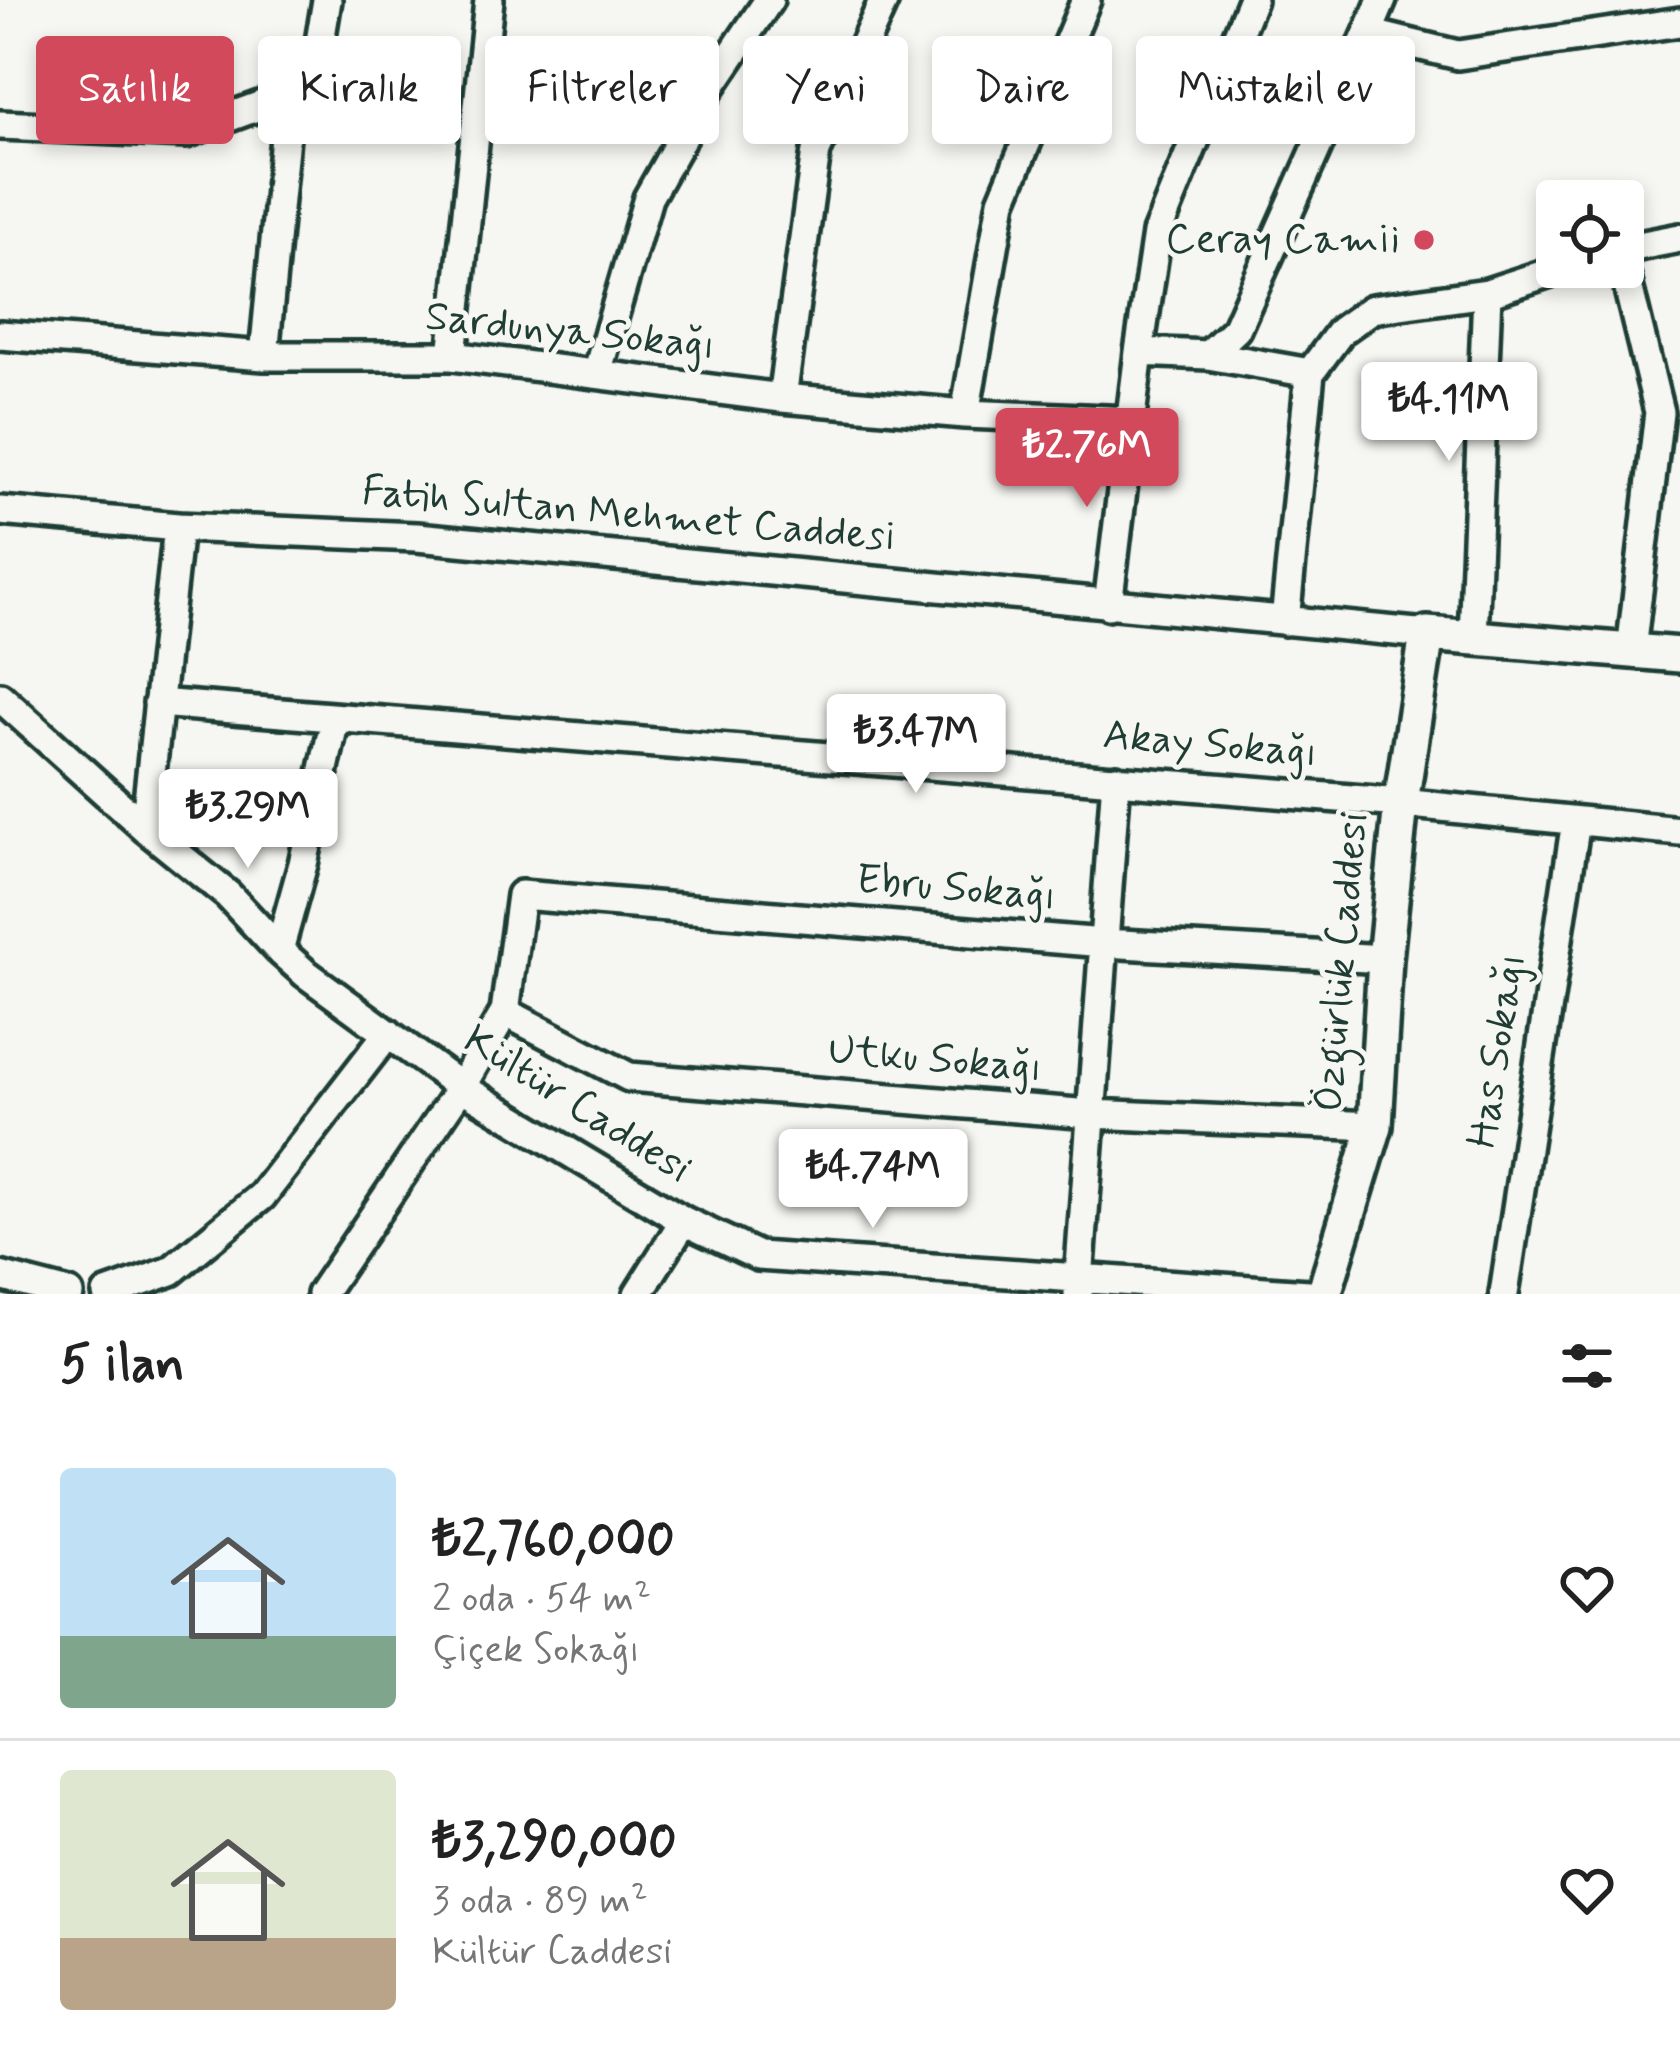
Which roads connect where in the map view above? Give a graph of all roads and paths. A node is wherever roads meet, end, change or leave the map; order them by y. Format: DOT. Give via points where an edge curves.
graph roads {
  1 [pos="328,0"];
  2 [pos="489,0"];
  3 [pos="769,0"];
  4 [pos="884,0"];
  5 [pos="1086,0"];
  6 [pos="1252,0"];
  7 [pos="1382,0"];
  8 [pos="1680,22"];
  9 [pos="1368,33"];
  10 [pos="321,36"];
  11 [pos="258,106"];
  12 [pos="0,125"];
  13 [pos="284,144"];
  14 [pos="1680,238"];
  15 [pos="1644,245"];
  16 [pos="1536,277"];
  17 [pos="1629,288"];
  18 [pos="1487,293"];
  19 [pos="0,335"];
  20 [pos="1139,352"];
  21 [pos="264,356"];
  22 [pos="452,356"];
  23 [pos="1208,356"];
  24 [pos="597,373"];
  25 [pos="1310,373"];
  26 [pos="782,398"];
  27 [pos="965,414"];
  28 [pos="1130,422"];
  29 [pos="0,512"];
  30 [pos="178,527"];
  31 [pos="1108,605"];
  32 [pos="1285,621"];
  33 [pos="1426,634"];
  34 [pos="1473,638"];
  35 [pos="1631,651"];
  36 [pos="1680,655"];
  37 [pos="0,697"];
  38 [pos="158,703"];
  39 [pos="335,719"];
  40 [pos="1116,779"];
  41 [pos="1401,803"];
  42 [pos="1576,821"];
  43 [pos="145,827"];
  44 [pos="1680,832"];
  45 [pos="1104,944"];
  46 [pos="279,950"];
  47 [pos="1385,959"];
  48 [pos="506,1012"];
  49 [pos="388,1033"];
  50 [pos="460,1087"];
  51 [pos="1091,1114"];
  52 [pos="1375,1126"];
  53 [pos="684,1221"];
  54 [pos="0,1276"];
  55 [pos="1079,1286"];
  56 [pos="69,1294"];
  57 [pos="107,1294"];
  58 [pos="321,1294"];
  59 [pos="638,1294"];
  60 [pos="1309,1294"];
  61 [pos="1324,1294"];
  62 [pos="1504,1294"];
  1 -- 10 [label="street"];
  2 -- 22 [label="street"];
  3 -- 24 [label="street" via="648,198"];
  4 -- 26 [label="street" via="816,151"];
  5 -- 27 [label="street" via="1002,200"];
  6 -- 20 [label="street" via="1157,233"];
  7 -- 9 [label="street"];
  8 -- 9 [label="street" via="1458,55"];
  9 -- 23 [label="street" via="1236,329"];
  11 -- 12 [label="street" via="186,133"];
  13 -- 21 [label="street"];
  14 -- 15 [label="street"];
  16 -- 18 [label="street"];
  17 -- 35 [label="street" via="1659,412"];
  18 -- 25 [label="street" via="1372,309 1341,332"];
  18 -- 34 [label="street"];
  19 -- 21 [label="street, Sardunya Sokağı"];
  20 -- 23 [label="street"];
  20 -- 28 [label="street"];
  21 -- 22 [label="street, Sardunya Sokağı"];
  22 -- 24 [label="street, Sardunya Sokağı"];
  23 -- 25 [label="street"];
  24 -- 26 [label="street, Sardunya Sokağı"];
  25 -- 32 [label="street"];
  26 -- 27 [label="street, Sardunya Sokağı"];
  27 -- 28 [label="street, Sardunya Sokağı"];
  28 -- 31 [label="street"];
  29 -- 30 [label="street, Fatih Sultan Mehmet Caddesi"];
  30 -- 31 [label="street, Fatih Sultan Mehmet Caddesi" via="417,537"];
  30 -- 38 [label="street"];
  31 -- 32 [label="street, Fatih Sultan Mehmet Caddesi"];
  32 -- 33 [label="street, Fatih Sultan Mehmet Caddesi"];
  33 -- 34 [label="street, Fatih Sultan Mehmet Caddesi"];
  33 -- 41 [label="street, Özgürlük Caddesi"];
  34 -- 35 [label="street, Fatih Sultan Mehmet Caddesi"];
  35 -- 36 [label="street, Fatih Sultan Mehmet Caddesi"];
  37 -- 43 [label="street, Kültür Caddesi"];
  38 -- 39 [label="street, Akay Sokağı"];
  38 -- 43 [label="street"];
  39 -- 40 [label="street, Akay Sokağı"];
  39 -- 46 [label="street"];
  40 -- 41 [label="street, Akay Sokağı"];
  40 -- 45 [label="street"];
  41 -- 42 [label="street, Akay Sokağı"];
  41 -- 47 [label="street, Özgürlük Caddesi"];
  42 -- 44 [label="street, Akay Sokağı"];
  42 -- 62 [label="street, Has Sokağı"];
  43 -- 46 [label="street, Kültür Caddesi" via="228,895"];
  45 -- 47 [label="street, Ebru Sokağı"];
  45 -- 48 [label="street, Ebru Sokağı" via="521,895"];
  45 -- 51 [label="street"];
  46 -- 49 [label="street, Kültür Caddesi"];
  47 -- 52 [label="street, Özgürlük Caddesi"];
  48 -- 50 [label="street"];
  48 -- 51 [label="street, Utku Sokağı" via="629,1077"];
  49 -- 50 [label="street, Kültür Caddesi"];
  49 -- 57 [label="street" via="262,1196 171,1271"];
  50 -- 53 [label="street, Kültür Caddesi"];
  50 -- 58 [label="street"];
  51 -- 52 [label="street, Utku Sokağı"];
  51 -- 55 [label="street"];
  52 -- 61 [label="street, Özgürlük Caddesi"];
  53 -- 55 [label="street, Kültür Caddesi" via="758,1256"];
  53 -- 59 [label="street"];
  54 -- 56 [label="street"];
  55 -- 60 [label="street, Kültür Caddesi"];
}
